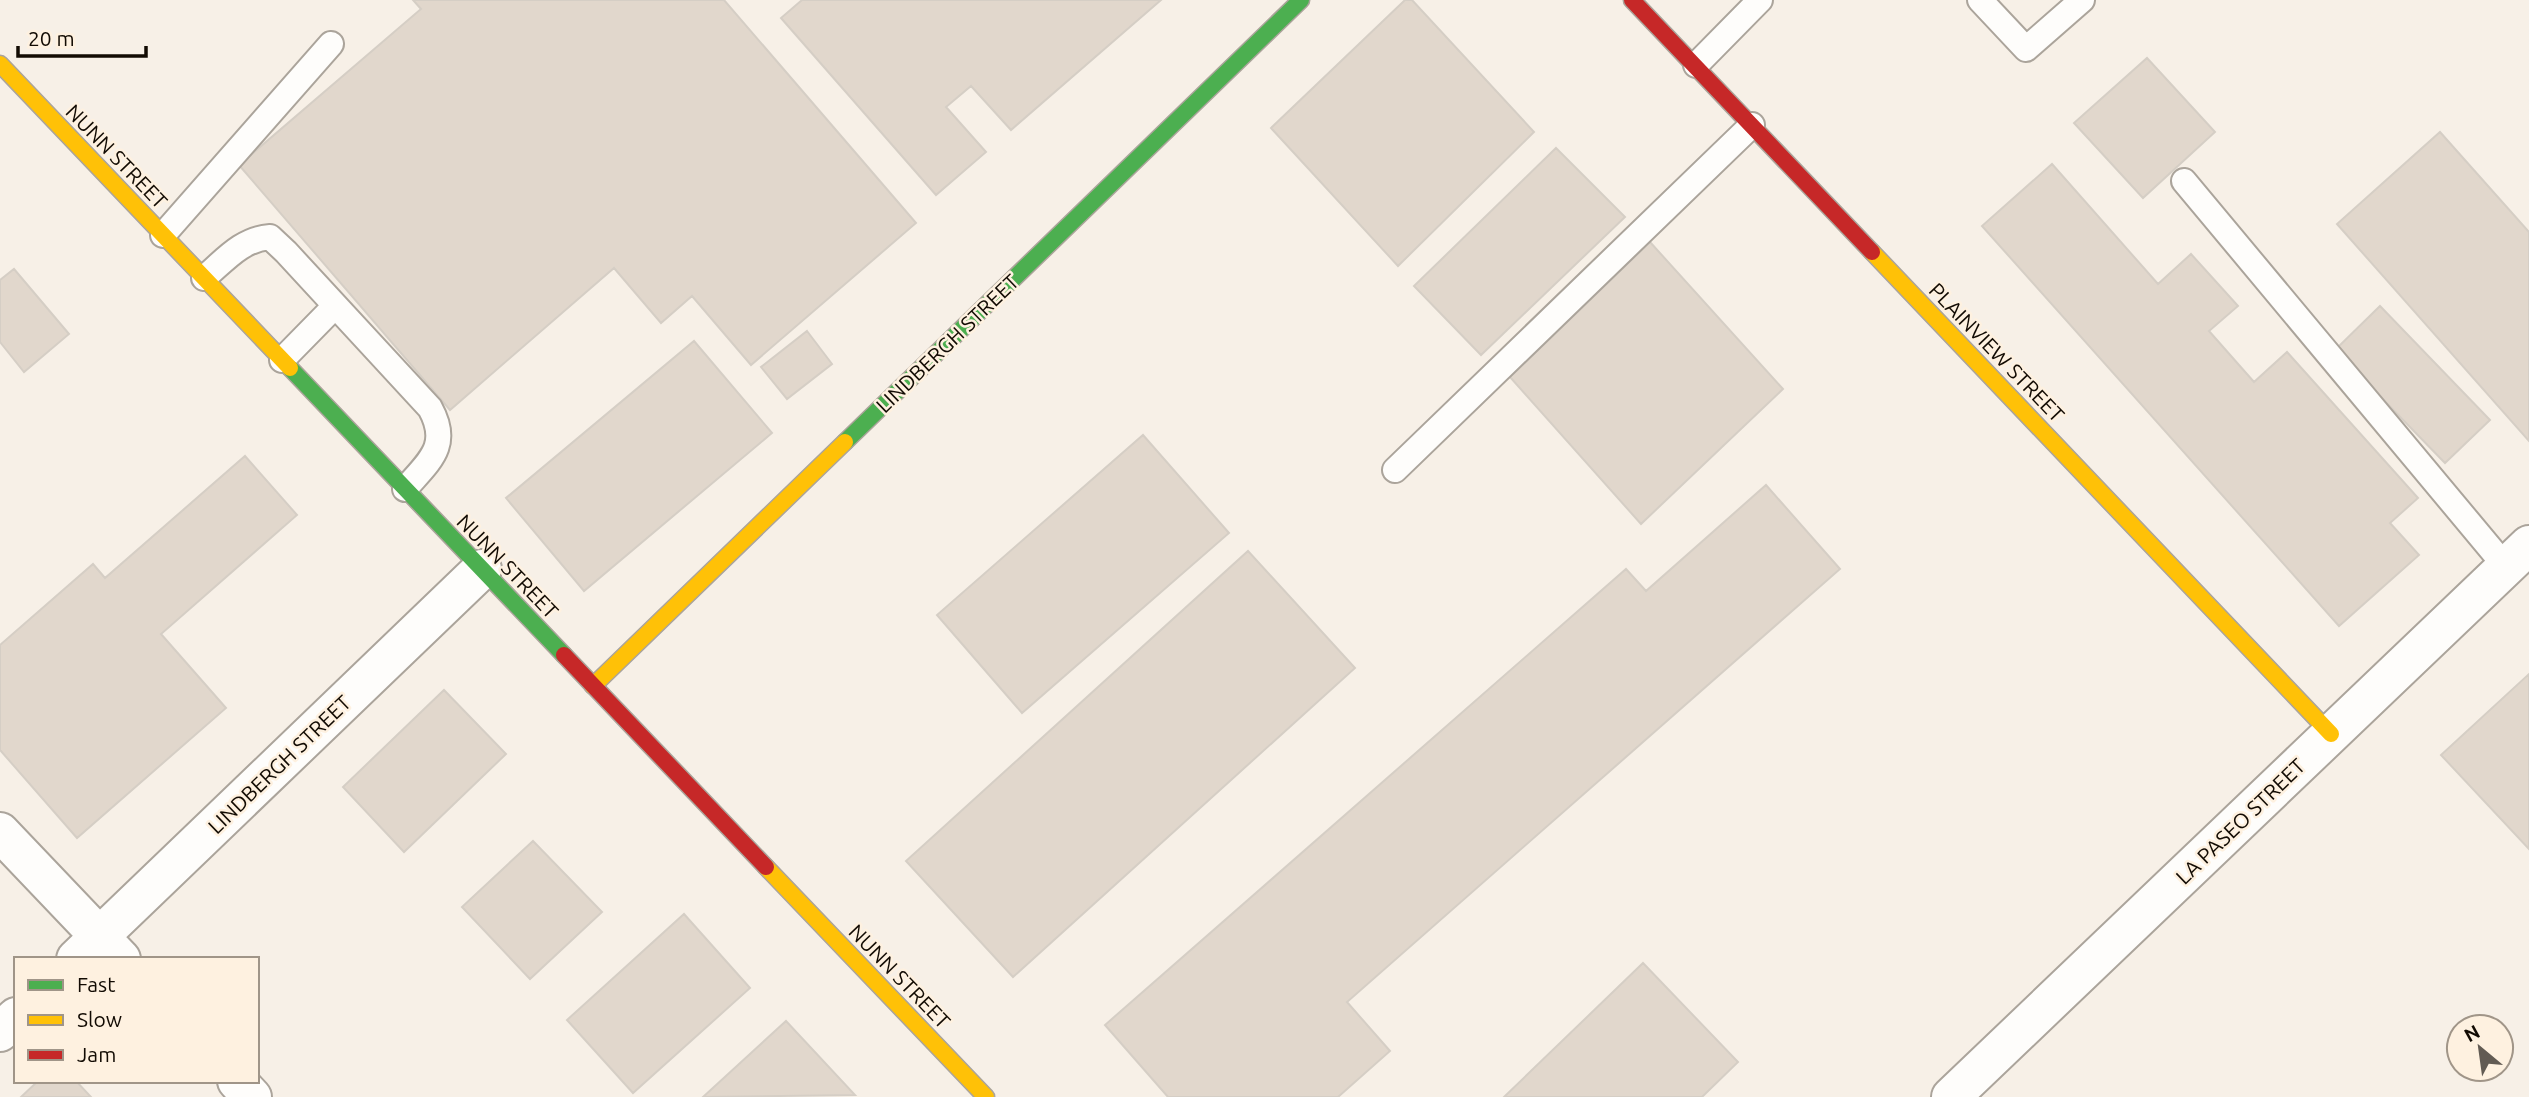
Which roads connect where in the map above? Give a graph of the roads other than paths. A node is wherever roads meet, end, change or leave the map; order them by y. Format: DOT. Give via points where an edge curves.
graph roads {
  1 [pos="1301,0"];
  2 [pos="1632,0"];
  3 [pos="1760,0"];
  4 [pos="1980,0"];
  5 [pos="2082,0"];
  6 [pos="331,44"];
  7 [pos="0,64"];
  8 [pos="1696,65"];
  9 [pos="1752,125"];
  10 [pos="2184,181"];
  11 [pos="163,235"];
  12 [pos="204,278"];
  13 [pos="335,306"];
  14 [pos="282,360"];
  15 [pos="1395,470"];
  16 [pos="405,489"];
  17 [pos="2522,556"];
  18 [pos="482,569"];
  19 [pos="593,685"];
  20 [pos="2331,734"];
  21 [pos="0,832"];
  22 [pos="99,951"];
  23 [pos="14,1019"];
  24 [pos="0,1032"];
  25 [pos="239,1083"];
  26 [pos="252,1097"];
  27 [pos="986,1097"];
  28 [pos="1951,1097"];
  1 -- 19 [label="street, LINDBERGH STREET"];
  2 -- 8 [label="street, PLAINVIEW STREET"];
  3 -- 8 [label="lane"];
  4 -- 5 [label="lane" via="2026,49"];
  6 -- 11 [label="lane"];
  7 -- 11 [label="street, NUNN STREET"];
  8 -- 9 [label="street, PLAINVIEW STREET"];
  9 -- 15 [label="lane"];
  9 -- 20 [label="street, PLAINVIEW STREET"];
  10 -- 17 [label="lane"];
  11 -- 12 [label="street, NUNN STREET"];
  12 -- 13 [label="lane" via="245,242 270,237"];
  12 -- 14 [label="street, NUNN STREET"];
  13 -- 14 [label="lane"];
  13 -- 16 [label="lane" via="437,421 436,453"];
  14 -- 16 [label="street, NUNN STREET"];
  16 -- 18 [label="street, NUNN STREET"];
  17 -- 20 [label="street, LA PASEO STREET"];
  18 -- 19 [label="street, NUNN STREET"];
  18 -- 22 [label="street, LINDBERGH STREET"];
  19 -- 27 [label="street, NUNN STREET"];
  20 -- 28 [label="street, LA PASEO STREET"];
  21 -- 22 [label="street"];
  23 -- 24 [label="street"];
  25 -- 26 [label="street"];
}
